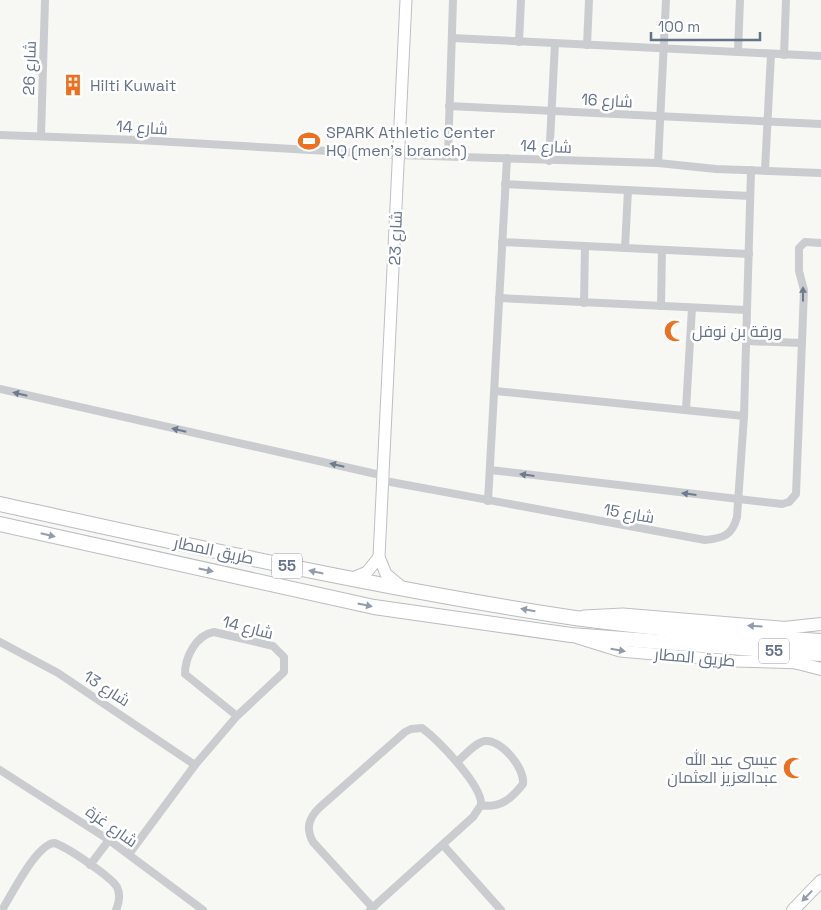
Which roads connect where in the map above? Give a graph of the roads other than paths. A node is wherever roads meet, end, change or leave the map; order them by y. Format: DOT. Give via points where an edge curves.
graph roads {
  1 [pos="45,0"];
  2 [pos="406,0"];
  3 [pos="453,0"];
  4 [pos="521,0"];
  5 [pos="589,0"];
  6 [pos="666,0"];
  7 [pos="740,0"];
  8 [pos="786,0"];
  9 [pos="452,38"];
  10 [pos="519,42"];
  11 [pos="555,43"];
  12 [pos="587,45"];
  13 [pos="664,50"];
  14 [pos="738,52"];
  15 [pos="771,54"];
  16 [pos="784,55"];
  17 [pos="821,56"];
  18 [pos="450,106"];
  19 [pos="551,111"];
  20 [pos="661,117"];
  21 [pos="768,122"];
  22 [pos="821,124"];
  23 [pos="0,135"];
  24 [pos="40,136"];
  25 [pos="398,156"];
  26 [pos="448,156"];
  27 [pos="507,158"];
  28 [pos="549,160"];
  29 [pos="658,163"];
  30 [pos="751,170"];
  31 [pos="765,170"];
  32 [pos="821,173"];
  33 [pos="505,184"];
  34 [pos="628,190"];
  35 [pos="750,196"];
  36 [pos="502,242"];
  37 [pos="821,243"];
  38 [pos="585,246"];
  39 [pos="625,248"];
  40 [pos="662,250"];
  41 [pos="749,254"];
  42 [pos="499,298"];
  43 [pos="584,303"];
  44 [pos="661,306"];
  45 [pos="692,308"];
  46 [pos="747,310"];
  47 [pos="746,341"];
  48 [pos="802,343"];
  49 [pos="0,389"];
  50 [pos="495,391"];
  51 [pos="686,409"];
  52 [pos="744,416"];
  53 [pos="490,470"];
  54 [pos="385,479"];
  55 [pos="737,500"];
  56 [pos="488,501"];
  57 [pos="0,504"];
  58 [pos="0,524"];
  59 [pos="28,531"];
  60 [pos="139,535"];
  61 [pos="379,557"];
  62 [pos="350,579"];
  63 [pos="404,589"];
  64 [pos="576,618"];
  65 [pos="821,624"];
  66 [pos="784,628"];
  67 [pos="821,630"];
  68 [pos="571,635"];
  69 [pos="821,641"];
  70 [pos="0,642"];
  71 [pos="728,642"];
  72 [pos="821,654"];
  73 [pos="794,662"];
  74 [pos="821,664"];
  75 [pos="821,668"];
  76 [pos="237,716"];
  77 [pos="457,762"];
  78 [pos="194,765"];
  79 [pos="0,770"];
  80 [pos="481,805"];
  81 [pos="109,840"];
  82 [pos="444,845"];
  83 [pos="129,854"];
  84 [pos="90,866"];
  85 [pos="821,881"];
  86 [pos="374,907"];
  87 [pos="2,910"];
  88 [pos="116,910"];
  89 [pos="203,910"];
  90 [pos="384,910"];
  91 [pos="501,910"];
  92 [pos="793,910"];
  1 -- 24 [label="street, شارع 26"];
  2 -- 25 [label="street, شارع 23"];
  3 -- 9 [label="street"];
  4 -- 10 [label="street"];
  5 -- 12 [label="street"];
  6 -- 13 [label="street"];
  7 -- 14 [label="street"];
  8 -- 16 [label="street"];
  9 -- 10 [label="street"];
  9 -- 18 [label="street"];
  10 -- 11 [label="street"];
  11 -- 12 [label="street"];
  11 -- 19 [label="street"];
  12 -- 13 [label="street"];
  13 -- 14 [label="street"];
  13 -- 20 [label="street"];
  14 -- 15 [label="street"];
  15 -- 16 [label="street"];
  15 -- 21 [label="street"];
  16 -- 17 [label="street"];
  18 -- 19 [label="street, شارع 16"];
  18 -- 26 [label="street"];
  19 -- 20 [label="street, شارع 16"];
  19 -- 28 [label="street"];
  20 -- 21 [label="street, شارع 16"];
  20 -- 29 [label="street"];
  21 -- 22 [label="street, شارع 16"];
  21 -- 31 [label="street"];
  23 -- 24 [label="street, شارع 14"];
  24 -- 25 [label="street, شارع 14"];
  25 -- 26 [label="street, شارع 14"];
  25 -- 54 [label="street, شارع 23"];
  26 -- 27 [label="street, شارع 14"];
  27 -- 28 [label="street, شارع 14"];
  27 -- 33 [label="street"];
  28 -- 29 [label="street, شارع 14"];
  29 -- 30 [label="street, شارع 14"];
  30 -- 31 [label="street, شارع 14"];
  30 -- 35 [label="street, شارع 15"];
  31 -- 32 [label="street, شارع 14"];
  33 -- 34 [label="street"];
  33 -- 36 [label="street"];
  34 -- 35 [label="street"];
  34 -- 39 [label="street"];
  35 -- 41 [label="street, شارع 15"];
  36 -- 38 [label="street"];
  36 -- 42 [label="street"];
  48 -- 37 [label="street, one-way" via="804,290 799,271 800,248 805,242"];
  38 -- 39 [label="street"];
  38 -- 43 [label="street"];
  39 -- 40 [label="street"];
  40 -- 41 [label="street"];
  40 -- 44 [label="street"];
  41 -- 46 [label="street, شارع 15"];
  42 -- 43 [label="street"];
  42 -- 50 [label="street"];
  43 -- 44 [label="street"];
  44 -- 45 [label="street"];
  45 -- 46 [label="street"];
  45 -- 51 [label="street"];
  46 -- 47 [label="street, شارع 15"];
  47 -- 48 [label="street"];
  47 -- 52 [label="street, شارع 15"];
  48 -- 55 [label="street, شارع 15" via="796,494 782,504"];
  54 -- 49 [label="street, one-way"];
  50 -- 51 [label="street"];
  50 -- 53 [label="street"];
  51 -- 52 [label="street"];
  52 -- 55 [label="street, شارع 15"];
  55 -- 53 [label="street, شارع 15, one-way"];
  53 -- 56 [label="street"];
  54 -- 56 [label="street, شارع 15"];
  54 -- 61 [label="street, شارع 23"];
  55 -- 56 [label="street, شارع 15" via="733,530 722,538 705,540"];
  57 -- 60 [label="highway, طريق المطار / 55"];
  58 -- 59 [label="highway, طريق المطار / 55"];
  59 -- 60 [label="highway" via="23,522 29,517 111,534"];
  59 -- 68 [label="highway, طريق المطار / 55, one-way" via="374,607"];
  62 -- 60 [label="highway, طريق المطار / 55, one-way"];
  61 -- 62 [label="street" via="367,572"];
  61 -- 63 [label="street" via="386,574"];
  62 -- 63 [label="highway, طريق المطار / 55"];
  64 -- 63 [label="highway, طريق المطار / 55, one-way"];
  66 -- 64 [label="street, طريق المطار, one-way" via="623,614"];
  64 -- 71 [label="highway, طريق المطار / 55"];
  65 -- 66 [label="main road"];
  66 -- 67 [label="street, طريق المطار"];
  68 -- 71 [label="highway, طريق المطار / 55"];
  68 -- 73 [label="street, طريق المطار, one-way" via="620,651"];
  69 -- 71 [label="highway, طريق المطار / 55"];
  70 -- 78 [label="street, شارع 13" via="58,673"];
  71 -- 72 [label="highway, طريق المطار / 55"];
  73 -- 74 [label="street, طريق المطار"];
  73 -- 75 [label="main road"];
  76 -- 76 [label="street, شارع 14" via="284,672 284,657 274,646 208,633 198,640 188,656 185,674"];
  76 -- 78 [label="street, شارع 14"];
  77 -- 80 [label="street" via="479,794"];
  77 -- 80 [label="street" via="481,742 490,741 504,750 522,771 523,784 516,793 499,805"];
  77 -- 86 [label="street" via="425,730 411,729 319,808 310,820 309,835 314,842"];
  78 -- 83 [label="street, شارع 14"];
  79 -- 81 [label="street, شارع غزة"];
  80 -- 82 [label="street" via="473,818"];
  81 -- 83 [label="street, شارع غزة"];
  81 -- 84 [label="street"];
  82 -- 86 [label="street"];
  82 -- 91 [label="street"];
  83 -- 89 [label="street, شارع غزة"];
  84 -- 87 [label="street" via="58,844 46,845"];
  84 -- 88 [label="street" via="116,886 119,898"];
  85 -- 92 [label="main road, one-way"];
  86 -- 90 [label="street"];
}
